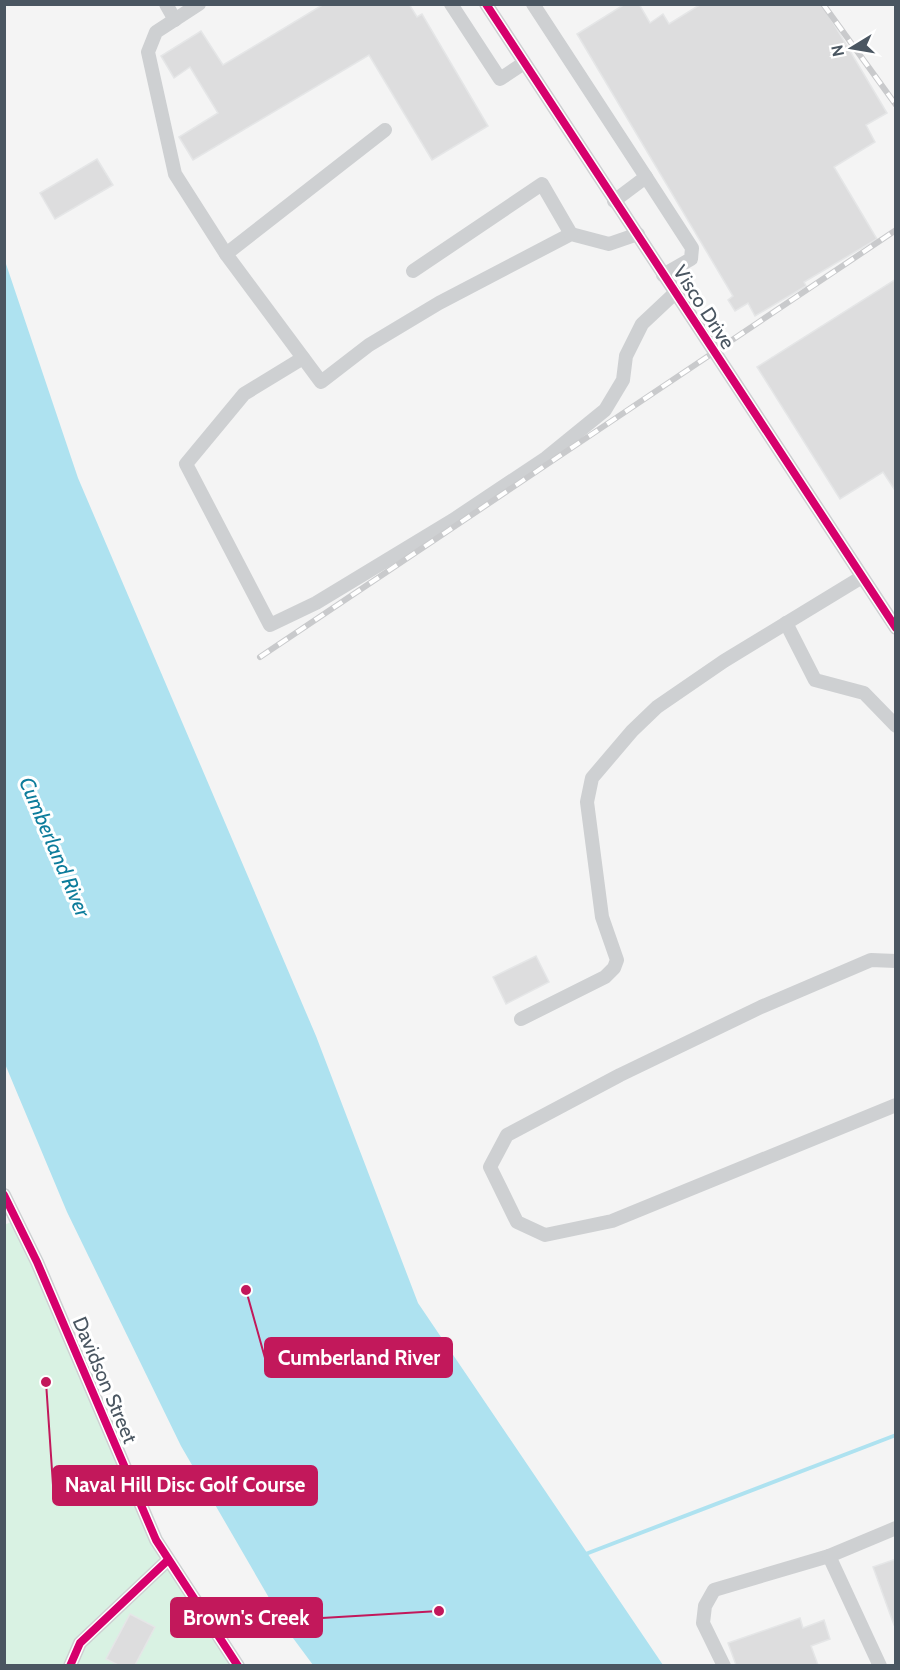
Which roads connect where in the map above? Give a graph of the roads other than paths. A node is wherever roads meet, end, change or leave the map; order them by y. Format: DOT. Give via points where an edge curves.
graph roads {
  1 [pos="166,4"];
  2 [pos="198,4"];
  3 [pos="451,4"];
  4 [pos="486,4"];
  5 [pos="533,4"];
  6 [pos="175,20"];
  7 [pos="524,63"];
  8 [pos="386,130"];
  9 [pos="646,177"];
  10 [pos="614,201"];
  11 [pos="571,234"];
  12 [pos="638,234"];
  13 [pos="226,254"];
  14 [pos="412,271"];
  15 [pos="663,275"];
  16 [pos="675,293"];
  17 [pos="303,358"];
  18 [pos="862,577"];
  19 [pos="786,623"];
  20 [pos="896,628"];
  21 [pos="896,726"];
  22 [pos="896,961"];
  23 [pos="521,1019"];
  24 [pos="896,1106"];
  25 [pos="4,1195"];
  26 [pos="896,1528"];
  27 [pos="829,1556"];
  28 [pos="168,1560"];
  29 [pos="70,1665"];
  30 [pos="238,1665"];
  31 [pos="723,1665"];
  32 [pos="880,1665"];
  1 -- 6 [label="street"];
  2 -- 6 [label="street"];
  3 -- 7 [label="street" via="500,79"];
  4 -- 7 [label="street, Visco Drive"];
  5 -- 9 [label="street"];
  6 -- 13 [label="street" via="156,32 148,52 175,174"];
  7 -- 10 [label="street, Visco Drive"];
  8 -- 13 [label="street"];
  9 -- 10 [label="street"];
  9 -- 15 [label="street" via="692,248 691,259"];
  10 -- 12 [label="street, Visco Drive"];
  11 -- 12 [label="street" via="609,244"];
  11 -- 14 [label="street" via="542,184"];
  11 -- 17 [label="street" via="439,303 369,345 321,382"];
  12 -- 15 [label="street, Visco Drive"];
  13 -- 17 [label="street"];
  15 -- 16 [label="street, Visco Drive"];
  16 -- 17 [label="street" via="642,324 627,356 623,380 597,417 546,458 453,520 316,603 270,625 186,464 244,394"];
  16 -- 18 [label="street, Visco Drive"];
  18 -- 19 [label="street"];
  18 -- 20 [label="street, Visco Drive"];
  19 -- 21 [label="street" via="815,680 864,693"];
  19 -- 23 [label="street" via="657,707 592,778 587,802 602,917 617,960 605,977"];
  22 -- 24 [label="street" via="871,960 761,1007 620,1075 507,1135 490,1167 517,1222 545,1235 612,1221"];
  25 -- 28 [label="street, Davidson Street"];
  26 -- 27 [label="street"];
  27 -- 31 [label="street" via="714,1590 705,1606 703,1623"];
  27 -- 32 [label="street"];
  28 -- 29 [label="street" via="80,1643"];
  28 -- 30 [label="street, Davidson Street"];
}
